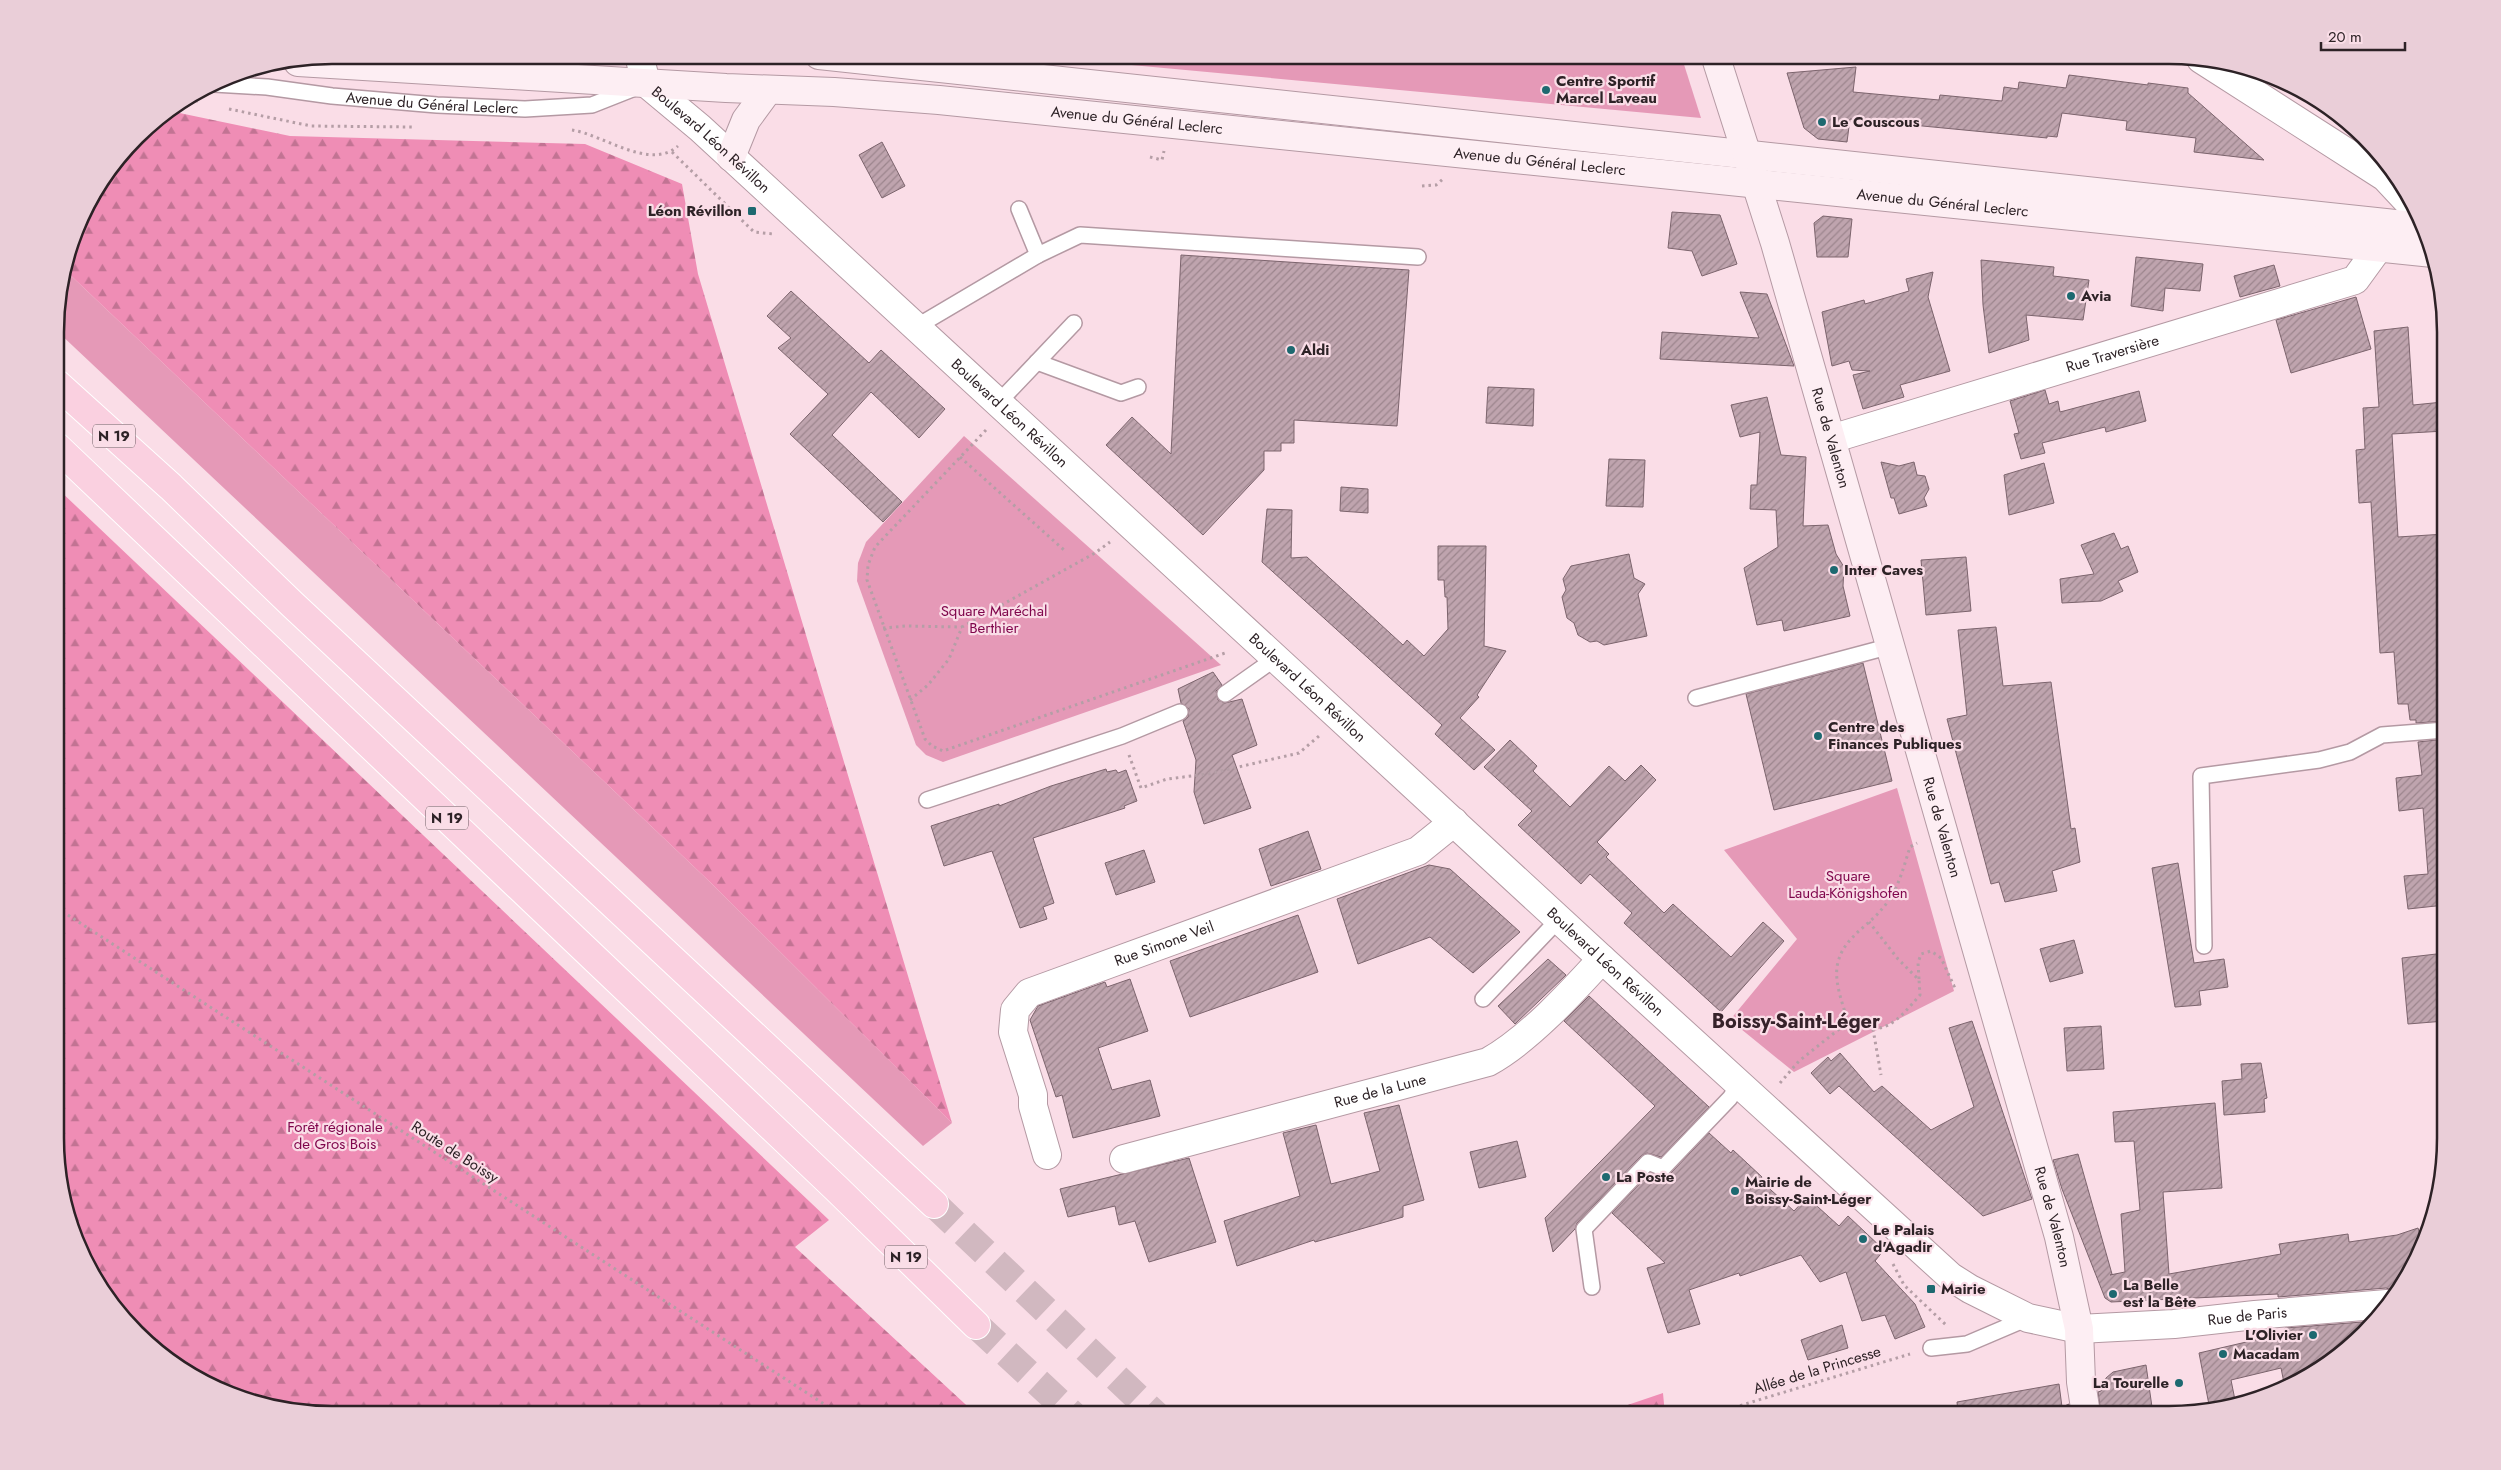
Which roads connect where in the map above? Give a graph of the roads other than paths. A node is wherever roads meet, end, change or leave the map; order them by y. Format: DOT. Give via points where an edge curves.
graph roads {
  1 [pos="331,64"];
  2 [pos="641,64"];
  3 [pos="909,64"];
  4 [pos="1718,64"];
  5 [pos="2215,68"];
  6 [pos="646,83"];
  7 [pos="227,85"];
  8 [pos="768,90"];
  9 [pos="1748,155"];
  10 [pos="731,157"];
  11 [pos="1755,182"];
  12 [pos="2396,190"];
  13 [pos="1019,209"];
  14 [pos="2416,226"];
  15 [pos="2379,247"];
  16 [pos="2425,252"];
  17 [pos="1038,255"];
  18 [pos="1418,257"];
  19 [pos="1074,323"];
  20 [pos="916,327"];
  21 [pos="1037,362"];
  22 [pos="1138,386"];
  23 [pos="64,390"];
  24 [pos="1002,406"];
  25 [pos="1831,439"];
  26 [pos="64,454"];
  27 [pos="1891,646"];
  28 [pos="1267,649"];
  29 [pos="1226,694"];
  30 [pos="1696,698"];
  31 [pos="1180,712"];
  32 [pos="2437,731"];
  33 [pos="927,800"];
  34 [pos="1454,822"];
  35 [pos="1559,919"];
  36 [pos="2204,946"];
  37 [pos="1602,959"];
  38 [pos="1483,998"];
  39 [pos="1739,1084"];
  40 [pos="1047,1155"];
  41 [pos="1124,1159"];
  42 [pos="934,1204"];
  43 [pos="1592,1287"];
  44 [pos="2379,1305"];
  45 [pos="2028,1318"];
  46 [pos="976,1325"];
  47 [pos="2079,1328"];
  48 [pos="1931,1348"];
  49 [pos="2085,1406"];
  1 -- 6 [label="main road"];
  2 -- 6 [label="street"];
  3 -- 9 [label="main road, Avenue du Général Leclerc"];
  4 -- 9 [label="main road, Rue de Valenton"];
  5 -- 12 [label="street" via="2378,172"];
  6 -- 7 [label="lane, Avenue du Général Leclerc" via="592,105 526,108 427,104"];
  6 -- 8 [label="main road, Avenue du Général Leclerc"];
  6 -- 10 [label="street, Boulevard Léon Révillon"];
  8 -- 10 [label="main road" via="746,120"];
  8 -- 11 [label="main road, Avenue du Général Leclerc" via="939,100"];
  9 -- 11 [label="main road, Rue de Valenton"];
  9 -- 14 [label="main road, Avenue du Général Leclerc"];
  10 -- 20 [label="street, Boulevard Léon Révillon"];
  11 -- 15 [label="main road, Avenue du Général Leclerc"];
  11 -- 25 [label="main road, Rue de Valenton"];
  13 -- 17 [label="lane"];
  15 -- 16 [label="main road, Avenue du Général Leclerc"];
  15 -- 25 [label="street, Rue Traversière" via="2355,280"];
  17 -- 18 [label="lane" via="1080,235"];
  17 -- 20 [label="lane"];
  19 -- 21 [label="lane"];
  20 -- 24 [label="street, Boulevard Léon Révillon"];
  21 -- 22 [label="lane" via="1121,393"];
  21 -- 24 [label="lane"];
  23 -- 42 [label="highway, N 19"];
  24 -- 28 [label="street, Boulevard Léon Révillon"];
  25 -- 27 [label="main road, Rue de Valenton"];
  26 -- 46 [label="highway, N 19"];
  27 -- 30 [label="lane"];
  27 -- 47 [label="main road, Rue de Valenton" via="2059,1237"];
  28 -- 29 [label="lane"];
  28 -- 34 [label="street, Boulevard Léon Révillon"];
  31 -- 33 [label="lane" via="1122,736"];
  32 -- 36 [label="lane" via="2382,735 2350,752 2320,760 2201,776"];
  34 -- 35 [label="street, Boulevard Léon Révillon"];
  34 -- 40 [label="street, Rue Simone Veil" via="1418,851 1029,992 1014,1010 1013,1032"];
  35 -- 37 [label="street, Boulevard Léon Révillon"];
  35 -- 38 [label="lane"];
  37 -- 39 [label="street, Boulevard Léon Révillon"];
  37 -- 41 [label="street, Rue de la Lune" via="1526,1035 1488,1062"];
  39 -- 43 [label="lane" via="1730,1098 1663,1168 1648,1162 1584,1229"];
  39 -- 45 [label="street, Boulevard Léon Révillon" via="1951,1277"];
  44 -- 47 [label="street, Rue de Paris" via="2174,1324"];
  45 -- 47 [label="street, Rue de Paris"];
  45 -- 48 [label="lane" via="1966,1344"];
  47 -- 49 [label="main road, Rue de Valenton"];
}
